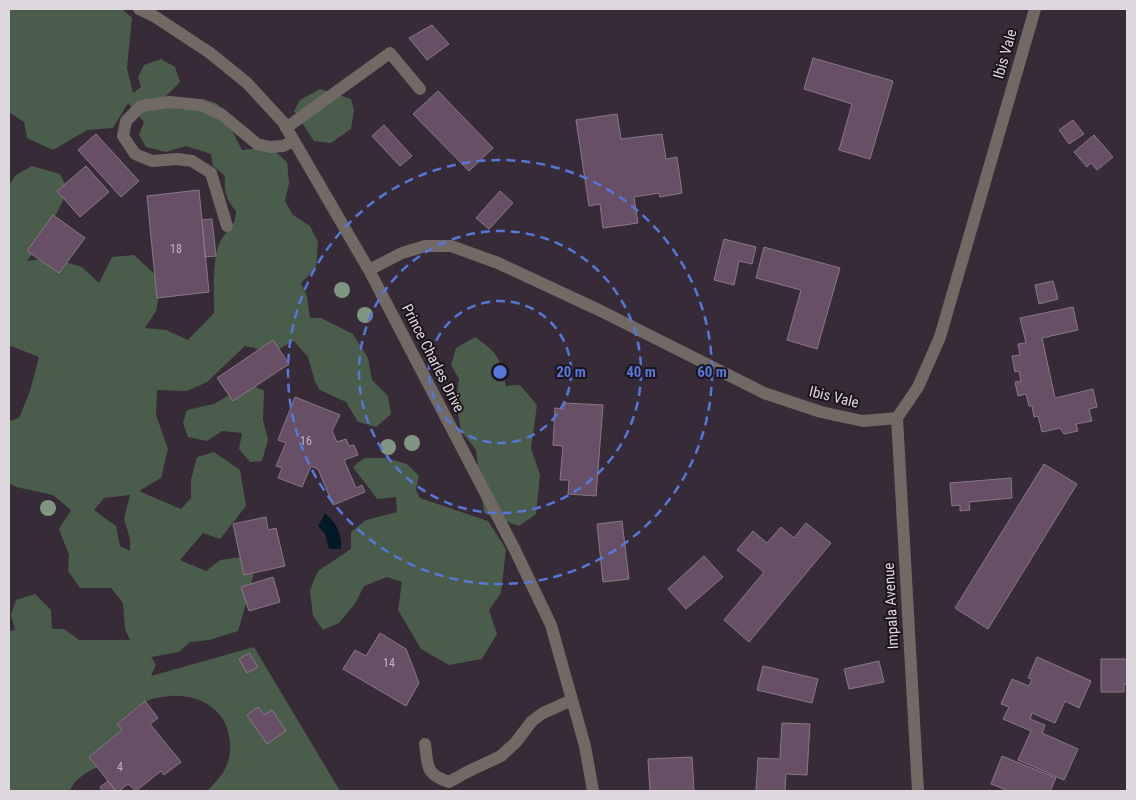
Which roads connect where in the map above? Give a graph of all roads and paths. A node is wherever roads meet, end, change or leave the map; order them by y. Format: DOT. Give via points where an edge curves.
graph roads {
  1 [pos="139,9"];
  2 [pos="1035,9"];
  3 [pos="420,90"];
  4 [pos="286,128"];
  5 [pos="294,141"];
  6 [pos="227,226"];
  7 [pos="370,270"];
  8 [pos="896,418"];
  9 [pos="572,700"];
  10 [pos="425,744"];
  11 [pos="593,791"];
  12 [pos="918,791"];
  1 -- 4 [label="street, Prince Charles Drive" via="210,54 247,83"];
  2 -- 8 [label="street, Ibis Vale" via="940,336 918,387"];
  3 -- 4 [label="street" via="390,53"];
  4 -- 5 [label="street, Prince Charles Drive"];
  5 -- 6 [label="street" via="283,146 256,144 221,114 200,106 170,102 141,106 126,121 123,136 135,154 152,161 192,161 211,173"];
  5 -- 7 [label="street, Prince Charles Drive"];
  7 -- 8 [label="street, Ibis Vale" via="402,253 425,246 451,246 601,311 764,393 821,412 864,421"];
  7 -- 9 [label="street, Prince Charles Drive" via="551,625"];
  8 -- 12 [label="street, Impala Avenue"];
  9 -- 10 [label="street" via="532,721 501,756 449,782 437,778 428,769"];
  9 -- 11 [label="street, Prince Charles Drive"];
}
